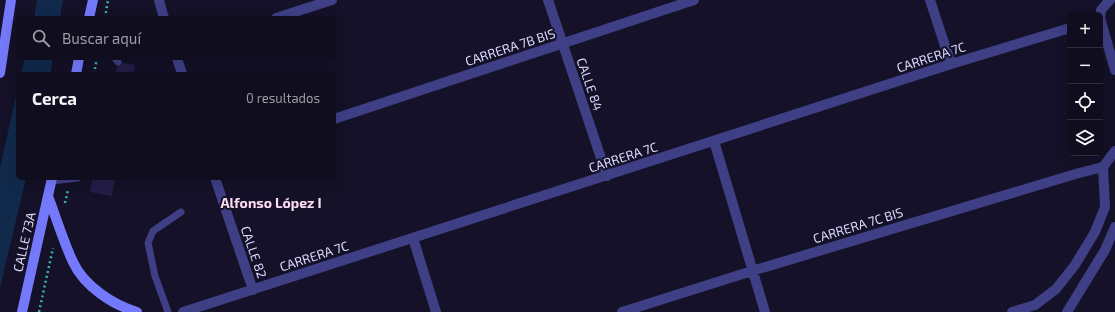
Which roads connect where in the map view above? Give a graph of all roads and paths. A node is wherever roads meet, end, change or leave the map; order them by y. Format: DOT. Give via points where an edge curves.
graph roads {
  1 [pos="11,0"];
  2 [pos="93,0"];
  3 [pos="108,0"];
  4 [pos="159,0"];
  5 [pos="332,0"];
  6 [pos="548,0"];
  7 [pos="694,0"];
  8 [pos="930,0"];
  9 [pos="1110,0"];
  10 [pos="1101,12"];
  11 [pos="90,16"];
  12 [pos="105,16"];
  13 [pos="163,16"];
  14 [pos="282,16"];
  15 [pos="1103,28"];
  16 [pos="1067,29"];
  17 [pos="562,44"];
  18 [pos="79,60"];
  19 [pos="97,60"];
  20 [pos="178,60"];
  21 [pos="951,64"];
  22 [pos="1115,70"];
  23 [pos="0,72"];
  24 [pos="76,72"];
  25 [pos="94,72"];
  26 [pos="181,72"];
  27 [pos="336,118"];
  28 [pos="714,141"];
  29 [pos="1115,151"];
  30 [pos="1102,167"];
  31 [pos="607,176"];
  32 [pos="52,180"];
  33 [pos="216,180"];
  34 [pos="48,196"];
  35 [pos="181,212"];
  36 [pos="1115,227"];
  37 [pos="413,238"];
  38 [pos="752,271"];
  39 [pos="253,290"];
  40 [pos="22,312"];
  41 [pos="137,312"];
  42 [pos="168,312"];
  43 [pos="184,312"];
  44 [pos="436,312"];
  45 [pos="622,312"];
  46 [pos="765,312"];
  47 [pos="1012,312"];
  48 [pos="1066,312"];
  1 -- 23 [label="main road"];
  2 -- 11 [label="main road"];
  3 -- 12 [label="path"];
  4 -- 13 [label="street"];
  5 -- 14 [label="street"];
  6 -- 17 [label="street, CALLE 84"];
  7 -- 17 [label="street, CARRERA 7B BIS"];
  8 -- 21 [label="street"];
  9 -- 10 [label="street"];
  15 -- 22 [label="street"];
  16 -- 21 [label="street, CARRERA 7C"];
  17 -- 27 [label="street, CARRERA 7B BIS"];
  17 -- 31 [label="street, CALLE 84"];
  18 -- 24 [label="main road"];
  19 -- 25 [label="path"];
  20 -- 26 [label="street"];
  21 -- 28 [label="street, CARRERA 7C"];
  28 -- 31 [label="street, CARRERA 7C"];
  28 -- 38 [label="street"];
  29 -- 30 [label="street"];
  30 -- 38 [label="street, CARRERA 7C BIS"];
  30 -- 47 [label="street" via="1105,206 1095,232 1075,265 1056,289 1046,297 1035,305"];
  31 -- 37 [label="street, CARRERA 7C"];
  32 -- 34 [label="main road, CALLE 73A"];
  33 -- 39 [label="street, CALLE 82"];
  34 -- 40 [label="main road, CALLE 73A"];
  34 -- 41 [label="main road" via="73,263 83,276 112,302"];
  35 -- 42 [label="lane" via="153,231 148,243 155,276"];
  36 -- 48 [label="street" via="1105,250"];
  37 -- 39 [label="street, CARRERA 7C"];
  37 -- 44 [label="street"];
  38 -- 45 [label="street, CARRERA 7C BIS"];
  38 -- 46 [label="street"];
  39 -- 43 [label="street, CARRERA 7C"];
}
